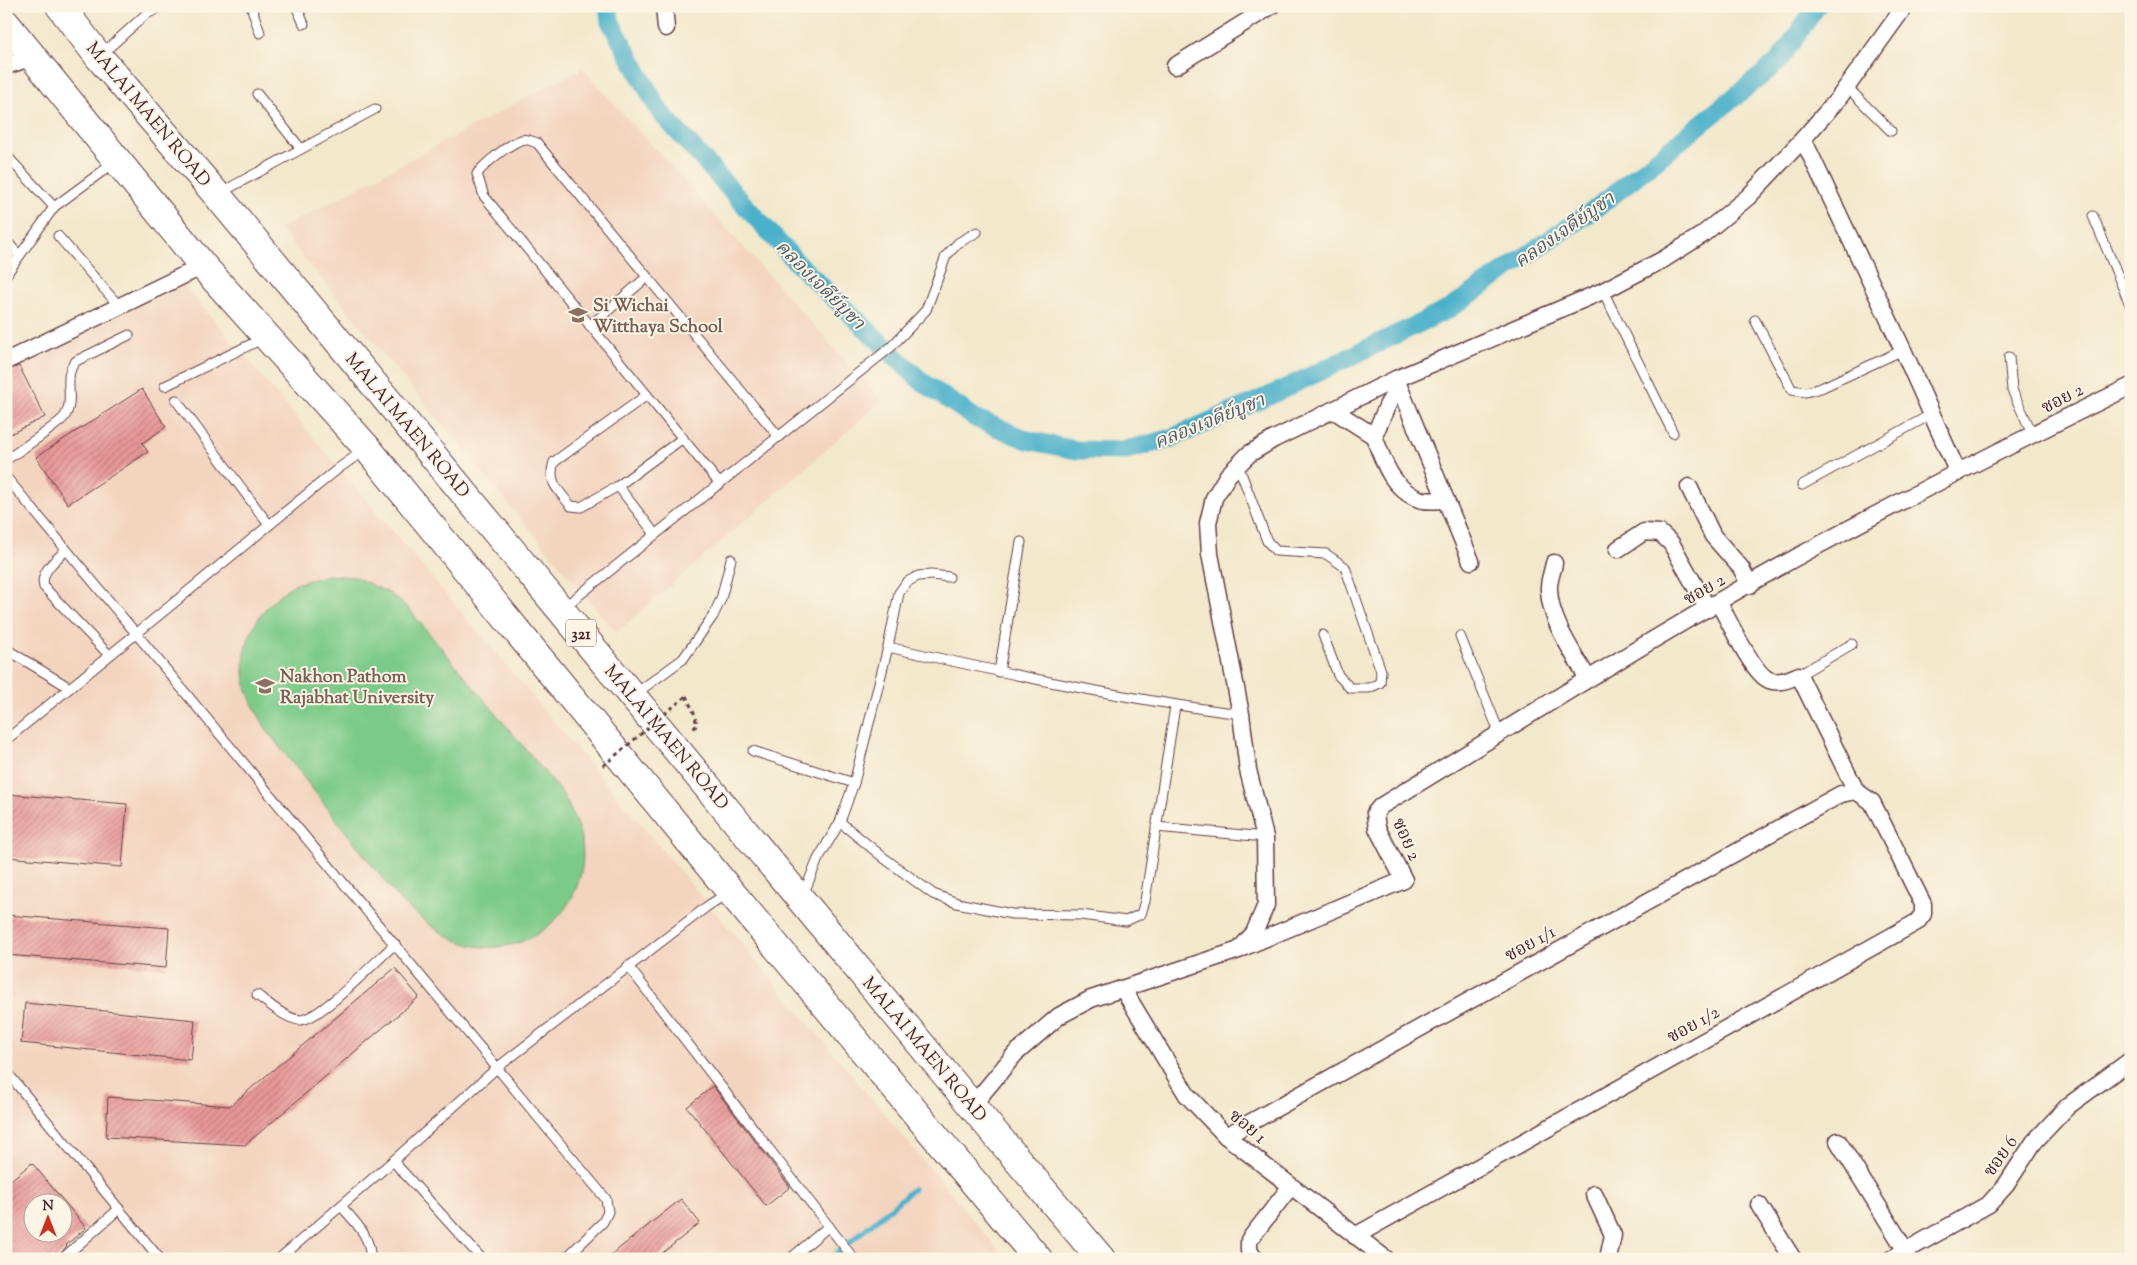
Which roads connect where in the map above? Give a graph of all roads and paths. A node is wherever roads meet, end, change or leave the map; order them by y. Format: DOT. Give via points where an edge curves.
graph roads {
  1 [pos="60,6"];
  2 [pos="162,6"];
  3 [pos="251,6"];
  4 [pos="296,6"];
  5 [pos="664,6"];
  6 [pos="1272,6"];
  7 [pos="1905,6"];
  8 [pos="6,24"];
  9 [pos="304,24"];
  10 [pos="666,28"];
  11 [pos="260,33"];
  12 [pos="33,57"];
  13 [pos="100,57"];
  14 [pos="6,66"];
  15 [pos="1175,66"];
  16 [pos="1847,87"];
  17 [pos="257,94"];
  18 [pos="375,109"];
  19 [pos="1892,131"];
  20 [pos="1804,140"];
  21 [pos="301,149"];
  22 [pos="6,155"];
  23 [pos="117,161"];
  24 [pos="217,195"];
  25 [pos="54,206"];
  26 [pos="2093,216"];
  27 [pos="977,232"];
  28 [pos="58,236"];
  29 [pos="6,240"];
  30 [pos="19,256"];
  31 [pos="203,266"];
  32 [pos="6,275"];
  33 [pos="647,277"];
  34 [pos="1603,291"];
  35 [pos="119,306"];
  36 [pos="2131,307"];
  37 [pos="1755,320"];
  38 [pos="590,326"];
  39 [pos="129,335"];
  40 [pos="267,337"];
  41 [pos="1903,350"];
  42 [pos="2009,356"];
  43 [pos="6,361"];
  44 [pos="1397,384"];
  45 [pos="165,386"];
  46 [pos="2131,386"];
  47 [pos="647,395"];
  48 [pos="176,400"];
  49 [pos="1334,410"];
  50 [pos="1932,414"];
  51 [pos="1673,433"];
  52 [pos="2033,435"];
  53 [pos="1374,436"];
  54 [pos="778,437"];
  55 [pos="682,438"];
  56 [pos="367,448"];
  57 [pos="6,460"];
  58 [pos="1238,465"];
  59 [pos="1958,473"];
  60 [pos="6,477"];
  61 [pos="720,484"];
  62 [pos="618,486"];
  63 [pos="1802,486"];
  64 [pos="1689,487"];
  65 [pos="10,488"];
  66 [pos="1446,500"];
  67 [pos="269,525"];
  68 [pos="655,534"];
  69 [pos="1021,542"];
  70 [pos="1618,548"];
  71 [pos="66,550"];
  72 [pos="731,559"];
  73 [pos="1471,561"];
  74 [pos="1554,563"];
  75 [pos="949,577"];
  76 [pos="1750,585"];
  77 [pos="1713,606"];
  78 [pos="561,609"];
  79 [pos="136,634"];
  80 [pos="1323,635"];
  81 [pos="1460,636"];
  82 [pos="1852,644"];
  83 [pos="888,647"];
  84 [pos="6,648"];
  85 [pos="109,655"];
  86 [pos="999,672"];
  87 [pos="1799,675"];
  88 [pos="1588,679"];
  89 [pos="70,688"];
  90 [pos="632,696"];
  91 [pos="686,696"];
  92 [pos="1175,706"];
  93 [pos="1241,714"];
  94 [pos="1500,734"];
  95 [pos="6,740"];
  96 [pos="753,752"];
  97 [pos="603,766"];
  98 [pos="854,783"];
  99 [pos="1856,791"];
  100 [pos="840,822"];
  101 [pos="1156,827"];
  102 [pos="1265,837"];
  103 [pos="730,891"];
  104 [pos="801,899"];
  105 [pos="395,944"];
  106 [pos="1239,950"];
  107 [pos="628,966"];
  108 [pos="1123,989"];
  109 [pos="257,995"];
  110 [pos="2131,1060"];
  111 [pos="498,1067"];
  112 [pos="6,1071"];
  113 [pos="972,1106"];
  114 [pos="1226,1136"];
  115 [pos="1838,1141"];
  116 [pos="393,1162"];
  117 [pos="1291,1186"];
  118 [pos="1594,1194"];
  119 [pos="1759,1205"];
  120 [pos="342,1206"];
  121 [pos="120,1209"];
  122 [pos="831,1229"];
  123 [pos="1355,1236"];
  124 [pos="1906,1250"];
  125 [pos="853,1257"];
  126 [pos="282,1258"];
  127 [pos="62,1259"];
  128 [pos="160,1259"];
  129 [pos="370,1259"];
  130 [pos="482,1259"];
  131 [pos="565,1259"];
  132 [pos="790,1259"];
  133 [pos="1038,1259"];
  134 [pos="1101,1259"];
  135 [pos="1255,1259"];
  136 [pos="1386,1259"];
  137 [pos="1608,1259"];
  138 [pos="1793,1259"];
  139 [pos="1891,1259"];
  1 -- 13 [label="highway, MALAI MAEN ROAD / 321"];
  2 -- 13 [label="lane" via="145,16"];
  3 -- 11 [label="lane"];
  4 -- 9 [label="lane"];
  5 -- 10 [label="street"];
  6 -- 15 [label="street"];
  7 -- 16 [label="street"];
  8 -- 12 [label="highway"];
  12 -- 14 [label="street"];
  12 -- 23 [label="highway"];
  13 -- 24 [label="highway, MALAI MAEN ROAD / 321"];
  16 -- 19 [label="lane"];
  16 -- 20 [label="street"];
  17 -- 21 [label="lane"];
  18 -- 21 [label="lane"];
  20 -- 34 [label="street" via="1748,197 1702,235"];
  20 -- 41 [label="street"];
  21 -- 24 [label="lane"];
  22 -- 25 [label="lane"];
  23 -- 25 [label="lane"];
  23 -- 31 [label="highway"];
  24 -- 78 [label="highway, MALAI MAEN ROAD / 321"];
  25 -- 30 [label="lane"];
  26 -- 36 [label="lane"];
  27 -- 54 [label="lane" via="958,243 946,256 926,310 891,347"];
  28 -- 35 [label="lane"];
  29 -- 30 [label="lane"];
  30 -- 32 [label="lane"];
  31 -- 35 [label="street"];
  31 -- 40 [label="highway"];
  33 -- 38 [label="lane"];
  33 -- 38 [label="lane" via="537,143 520,140 483,166 477,174 484,196"];
  33 -- 54 [label="lane"];
  34 -- 44 [label="street"];
  34 -- 51 [label="lane"];
  35 -- 43 [label="street"];
  37 -- 41 [label="lane" via="1792,390 1806,392 1821,388"];
  38 -- 47 [label="lane"];
  39 -- 57 [label="lane" via="76,360 70,367 70,404 65,417"];
  40 -- 45 [label="lane"];
  40 -- 56 [label="highway"];
  41 -- 50 [label="street"];
  42 -- 52 [label="lane" via="2012,390"];
  44 -- 49 [label="street"];
  44 -- 53 [label="street"];
  44 -- 66 [label="street"];
  46 -- 52 [label="street, ซอย 2"];
  47 -- 55 [label="lane"];
  47 -- 62 [label="lane" via="554,462 552,482 571,506 577,508"];
  48 -- 67 [label="lane"];
  49 -- 53 [label="street"];
  49 -- 58 [label="street" via="1274,439"];
  50 -- 59 [label="street"];
  50 -- 63 [label="lane"];
  52 -- 59 [label="street, ซอย 2"];
  53 -- 66 [label="street" via="1386,468 1402,490 1420,500"];
  54 -- 61 [label="lane"];
  55 -- 61 [label="lane"];
  55 -- 62 [label="lane"];
  56 -- 67 [label="lane"];
  56 -- 103 [label="highway"];
  58 -- 80 [label="lane" via="1267,540 1276,551 1326,554 1345,567 1381,671 1380,683 1369,688 1350,688 1338,675"];
  58 -- 93 [label="street" via="1214,498 1208,523 1210,554"];
  59 -- 76 [label="street, ซอย 2"];
  60 -- 65 [label="lane"];
  61 -- 68 [label="lane"];
  62 -- 68 [label="lane"];
  64 -- 76 [label="street" via="1713,536 1741,568"];
  65 -- 71 [label="lane"];
  66 -- 73 [label="street"];
  67 -- 79 [label="lane"];
  68 -- 78 [label="lane"];
  69 -- 86 [label="lane"];
  70 -- 77 [label="street" via="1644,532 1660,533 1671,543"];
  71 -- 79 [label="lane"];
  71 -- 85 [label="lane" via="46,572 44,587"];
  72 -- 90 [label="lane" via="721,599 713,616 683,659"];
  74 -- 88 [label="street" via="1549,589 1554,610 1562,632"];
  75 -- 83 [label="lane" via="918,576 898,593"];
  76 -- 77 [label="street, ซอย 2"];
  77 -- 87 [label="street" via="1760,675 1784,681"];
  77 -- 88 [label="street, ซอย 2"];
  78 -- 90 [label="highway, MALAI MAEN ROAD / 321"];
  79 -- 85 [label="lane"];
  79 -- 105 [label="lane"];
  81 -- 94 [label="lane"];
  82 -- 87 [label="lane"];
  83 -- 86 [label="lane"];
  83 -- 98 [label="lane"];
  84 -- 89 [label="lane"];
  85 -- 89 [label="lane"];
  86 -- 92 [label="lane"];
  87 -- 99 [label="street"];
  88 -- 94 [label="street, ซอย 2"];
  89 -- 95 [label="lane"];
  90 -- 104 [label="highway, MALAI MAEN ROAD / 321"];
  91 -- 97 [label="path, bridge"];
  92 -- 93 [label="lane"];
  92 -- 101 [label="lane"];
  93 -- 102 [label="street" via="1248,770"];
  94 -- 106 [label="street, ซอย 2" via="1381,806 1375,813 1377,828 1404,880"];
  96 -- 98 [label="lane"];
  98 -- 100 [label="lane"];
  99 -- 114 [label="street, ซอย 1/1" via="1841,794"];
  99 -- 123 [label="street, ซอย 1/2" via="1872,802 1922,904 1924,914 1917,922"];
  100 -- 101 [label="lane" via="933,894 957,903 1012,914 1081,915 1126,920 1141,914"];
  100 -- 104 [label="lane" via="818,859"];
  101 -- 102 [label="lane"];
  102 -- 106 [label="street" via="1266,905 1254,933"];
  103 -- 107 [label="lane"];
  103 -- 133 [label="highway"];
  104 -- 113 [label="highway, MALAI MAEN ROAD / 321"];
  105 -- 109 [label="lane" via="319,1014 300,1020"];
  105 -- 111 [label="lane"];
  106 -- 108 [label="street"];
  107 -- 111 [label="lane"];
  107 -- 122 [label="lane"];
  108 -- 113 [label="street" via="1091,999 1060,1016 1015,1054"];
  108 -- 114 [label="street, ซอย 1" via="1187,1095"];
  110 -- 124 [label="street, ซอย 6" via="2068,1106 2034,1142 2006,1185 1989,1204"];
  111 -- 116 [label="lane"];
  111 -- 131 [label="lane" via="606,1199 608,1212 603,1222"];
  112 -- 121 [label="lane"];
  113 -- 134 [label="highway, MALAI MAEN ROAD / 321"];
  114 -- 117 [label="street, ซอย 1"];
  115 -- 124 [label="street"];
  116 -- 120 [label="lane"];
  116 -- 130 [label="lane"];
  117 -- 123 [label="street, ซอย 1"];
  117 -- 135 [label="street" via="1249,1240 1249,1250"];
  118 -- 137 [label="street" via="1613,1235"];
  119 -- 138 [label="street"];
  120 -- 126 [label="lane"];
  120 -- 129 [label="lane" via="364,1233 371,1250"];
  121 -- 127 [label="lane"];
  121 -- 128 [label="lane"];
  122 -- 125 [label="lane"];
  122 -- 132 [label="lane"];
  123 -- 136 [label="street, ซอย 1"];
  124 -- 139 [label="street, ซอย 6"];
}
